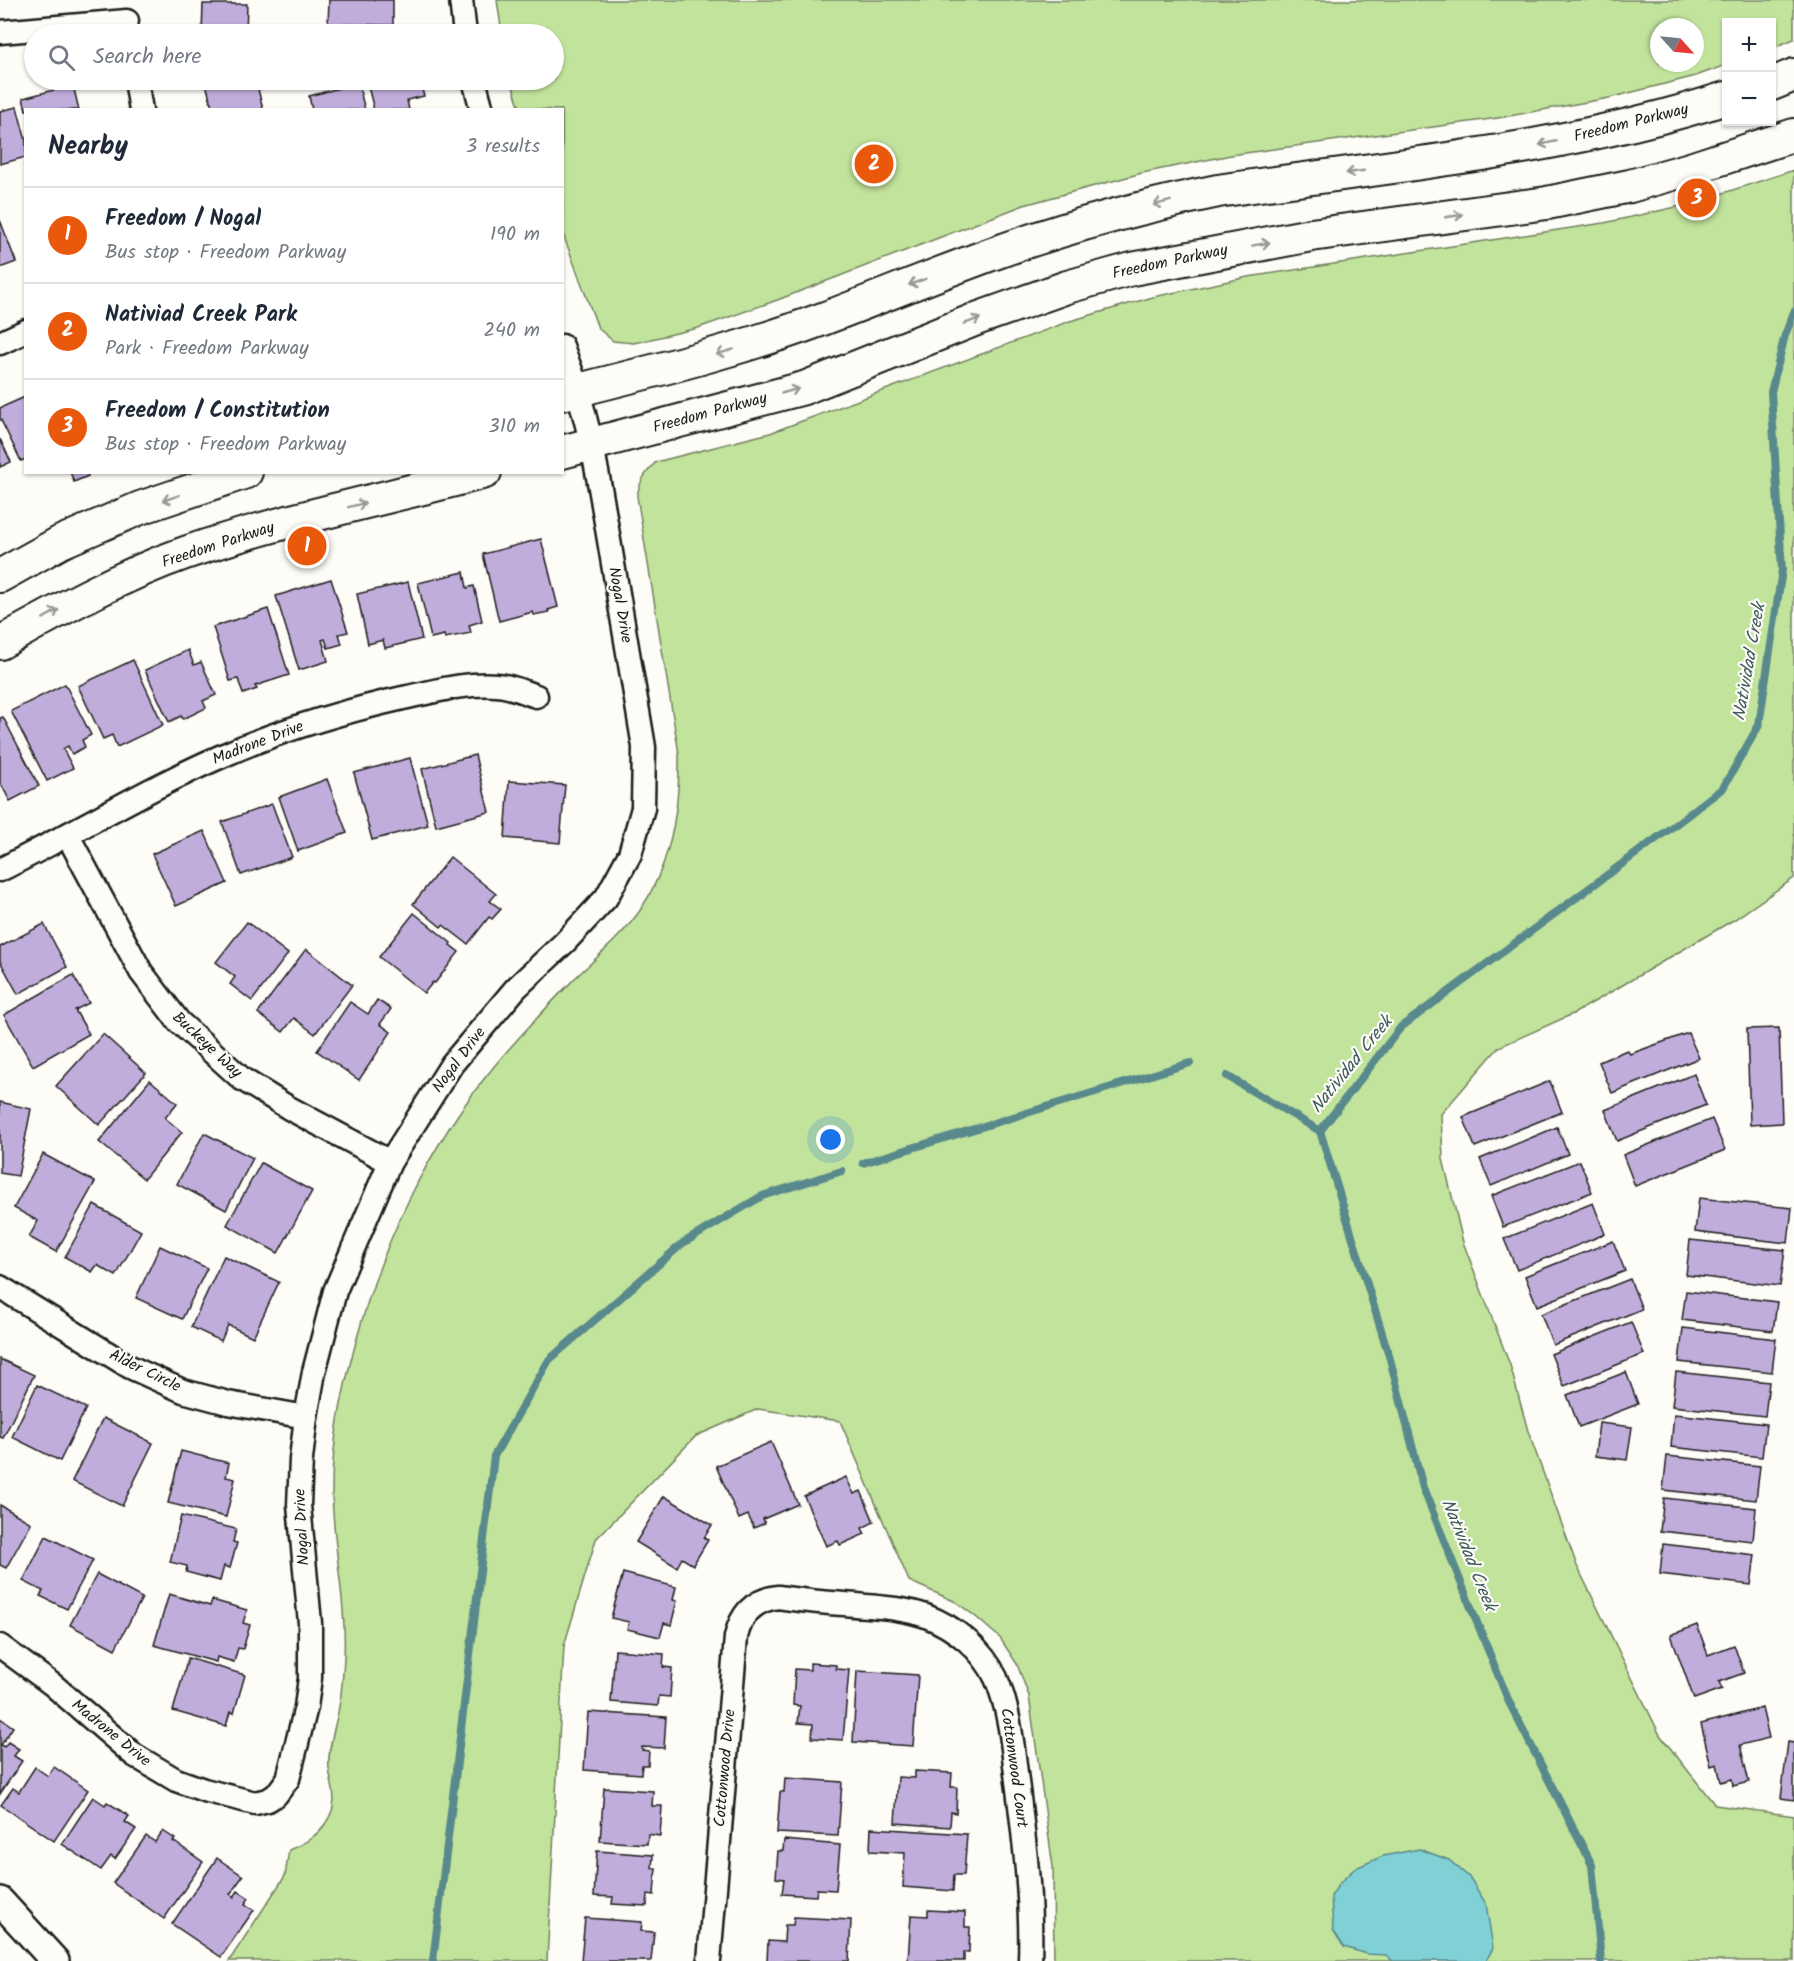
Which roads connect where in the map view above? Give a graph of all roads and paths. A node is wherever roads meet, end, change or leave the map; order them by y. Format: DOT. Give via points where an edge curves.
graph roads {
  1 [pos="461,0"];
  2 [pos="128,19"];
  3 [pos="79,24"];
  4 [pos="464,24"];
  5 [pos="24,30"];
  6 [pos="0,32"];
  7 [pos="1794,75"];
  8 [pos="1776,82"];
  9 [pos="138,90"];
  10 [pos="477,90"];
  11 [pos="1722,99"];
  12 [pos="141,108"];
  13 [pos="481,108"];
  14 [pos="1794,135"];
  15 [pos="24,332"];
  16 [pos="0,342"];
  17 [pos="564,358"];
  18 [pos="570,392"];
  19 [pos="577,448"];
  20 [pos="240,474"];
  21 [pos="477,474"];
  22 [pos="0,576"];
  23 [pos="0,644"];
  24 [pos="536,696"];
  25 [pos="68,836"];
  26 [pos="0,870"];
  27 [pos="390,1162"];
  28 [pos="0,1287"];
  29 [pos="306,1417"];
  30 [pos="778,1597"];
  31 [pos="0,1646"];
  32 [pos="268,1800"];
  33 [pos="0,1902"];
  34 [pos="55,1961"];
  35 [pos="709,1961"];
  36 [pos="1030,1961"];
  1 -- 4 [label="street"];
  2 -- 3 [label="street"];
  5 -- 6 [label="street"];
  7 -- 8 [label="main road"];
  9 -- 12 [label="street"];
  10 -- 13 [label="street"];
  11 -- 18 [label="main road, Freedom Parkway, one-way" via="1539,145 1168,201 1004,250 722,354"];
  19 -- 14 [label="main road, Freedom Parkway, one-way" via="804,388 1001,310 1132,268 1311,235 1547,203 1690,170"];
  15 -- 16 [label="street"];
  17 -- 18 [label="street, Nogal Drive"];
  18 -- 19 [label="street, Nogal Drive"];
  19 -- 27 [label="street, Nogal Drive" via="644,747 643,808 630,854 606,898 516,988 452,1064"];
  20 -- 22 [label="main road, one-way" via="140,508 61,542"];
  23 -- 21 [label="main road, Freedom Parkway, one-way" via="63,607 182,554"];
  24 -- 25 [label="street, Madrone Drive" via="497,685 457,687 322,719 221,756"];
  25 -- 26 [label="street, Madrone Drive"];
  25 -- 27 [label="street, Buckeye Way" via="141,972 179,1022 242,1079"];
  27 -- 29 [label="street, Nogal Drive" via="335,1291"];
  28 -- 29 [label="street, Alder Circle" via="130,1367 183,1391"];
  29 -- 32 [label="street, Nogal Drive" via="299,1505 310,1623 310,1678 288,1779 284,1788"];
  30 -- 35 [label="street, Cottonwood Drive" via="753,1607 739,1624 736,1637"];
  30 -- 36 [label="street, Cottonwood Court" via="926,1616 957,1633 987,1664 1001,1693 1012,1738 1030,1901"];
  31 -- 32 [label="street, Madrone Drive" via="155,1769 204,1790 255,1803"];
  33 -- 34 [label="street"];
}
